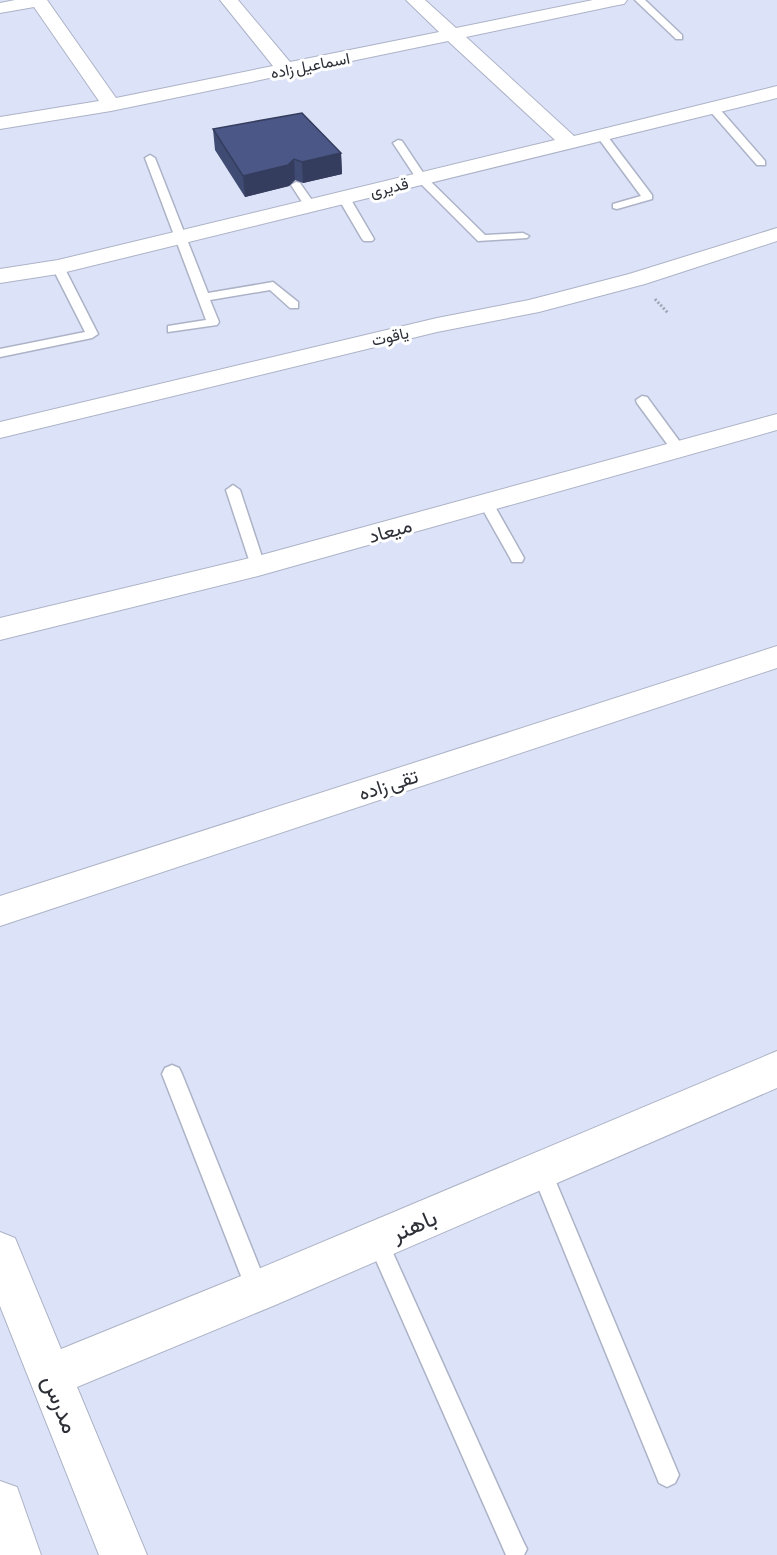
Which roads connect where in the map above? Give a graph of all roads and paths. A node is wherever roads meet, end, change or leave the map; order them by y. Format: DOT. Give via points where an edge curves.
graph roads {
  1 [pos="38,0"];
  2 [pos="229,0"];
  3 [pos="415,0"];
  4 [pos="618,0"];
  5 [pos="640,0"];
  6 [pos="0,8"];
  7 [pos="453,35"];
  8 [pos="679,37"];
  9 [pos="286,69"];
  10 [pos="777,92"];
  11 [pos="111,105"];
  12 [pos="713,108"];
  13 [pos="0,123"];
  14 [pos="601,135"];
  15 [pos="398,143"];
  16 [pos="570,143"];
  17 [pos="150,158"];
  18 [pos="761,163"];
  19 [pos="422,179"];
  20 [pos="296,185"];
  21 [pos="344,198"];
  22 [pos="310,206"];
  23 [pos="617,206"];
  24 [pos="777,234"];
  25 [pos="523,236"];
  26 [pos="182,237"];
  27 [pos="368,239"];
  28 [pos="58,267"];
  29 [pos="0,276"];
  30 [pos="204,297"];
  31 [pos="294,305"];
  32 [pos="172,329"];
  33 [pos="0,353"];
  34 [pos="642,400"];
  35 [pos="777,422"];
  36 [pos="0,430"];
  37 [pos="678,449"];
  38 [pos="233,490"];
  39 [pos="486,503"];
  40 [pos="517,558"];
  41 [pos="258,566"];
  42 [pos="0,630"];
  43 [pos="777,657"];
  44 [pos="0,911"];
  45 [pos="777,1069"];
  46 [pos="172,1074"];
  47 [pos="541,1170"];
  48 [pos="377,1240"];
  49 [pos="0,1252"];
  50 [pos="258,1291"];
  51 [pos="50,1376"];
  52 [pos="667,1475"];
  53 [pos="0,1504"];
  54 [pos="515,1549"];
  55 [pos="16,1555"];
  56 [pos="123,1555"];
  1 -- 6 [label="street"];
  1 -- 11 [label="street"];
  2 -- 9 [label="street"];
  3 -- 7 [label="street"];
  4 -- 7 [label="street, اسماعیل زاده"];
  5 -- 8 [label="lane"];
  7 -- 9 [label="street, اسماعیل زاده"];
  7 -- 16 [label="street"];
  9 -- 11 [label="street, اسماعیل زاده"];
  10 -- 12 [label="street, قدیری"];
  11 -- 13 [label="street, اسماعیل زاده"];
  12 -- 14 [label="street, قدیری"];
  12 -- 18 [label="lane"];
  14 -- 16 [label="street, قدیری"];
  14 -- 23 [label="lane" via="648,197"];
  15 -- 19 [label="lane"];
  16 -- 19 [label="street, قدیری"];
  17 -- 26 [label="lane"];
  19 -- 21 [label="street, قدیری"];
  19 -- 25 [label="lane" via="482,239"];
  20 -- 22 [label="lane"];
  21 -- 22 [label="street, قدیری"];
  21 -- 27 [label="lane"];
  22 -- 26 [label="street, قدیری"];
  24 -- 36 [label="street, یاقوت" via="637,279 531,307 437,325"];
  26 -- 28 [label="street, قدیری"];
  26 -- 30 [label="lane"];
  28 -- 29 [label="street, قدیری"];
  28 -- 33 [label="lane" via="92,334"];
  30 -- 31 [label="lane" via="273,286"];
  30 -- 32 [label="lane" via="213,322"];
  34 -- 37 [label="lane"];
  35 -- 37 [label="street, میعاد"];
  37 -- 39 [label="street, میعاد"];
  38 -- 41 [label="lane"];
  39 -- 40 [label="lane"];
  39 -- 41 [label="street, میعاد"];
  41 -- 42 [label="street, میعاد"];
  43 -- 44 [label="street, تقی زاده"];
  45 -- 47 [label="street, باهنر"];
  46 -- 50 [label="lane"];
  47 -- 48 [label="street, باهنر"];
  47 -- 52 [label="lane"];
  48 -- 50 [label="street, باهنر"];
  48 -- 54 [label="lane"];
  49 -- 51 [label="street, مدرس"];
  50 -- 51 [label="street, باهنر"];
  51 -- 56 [label="street, مدرس"];
  53 -- 55 [label="street"];
}
